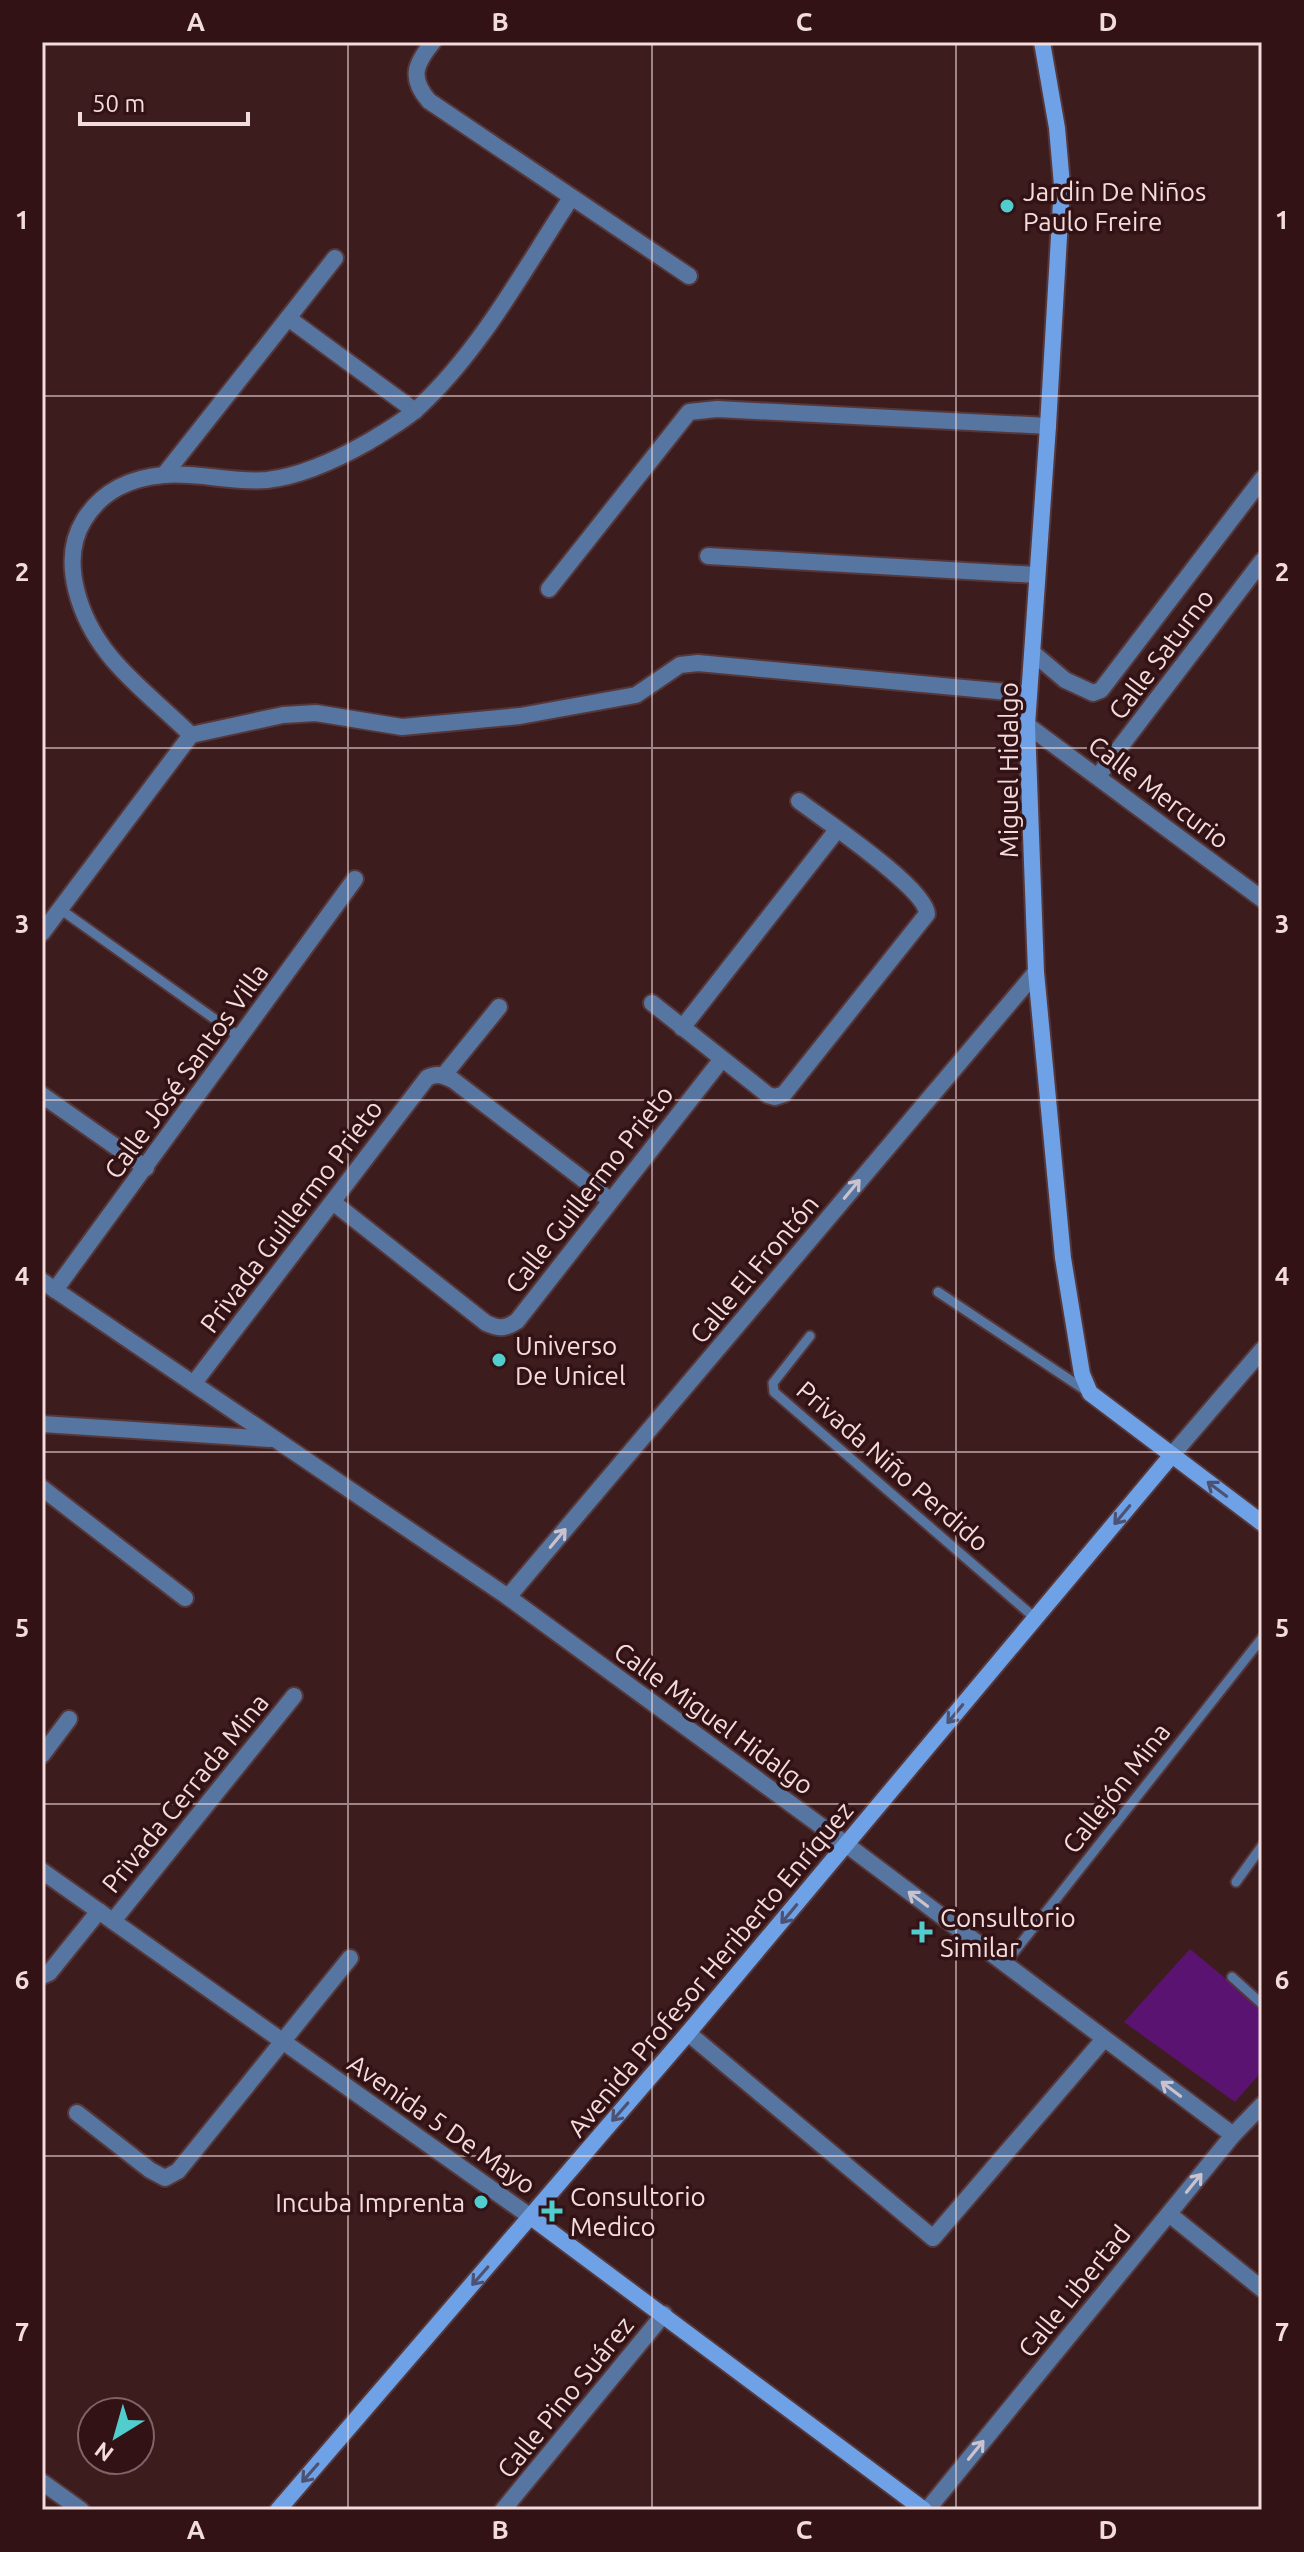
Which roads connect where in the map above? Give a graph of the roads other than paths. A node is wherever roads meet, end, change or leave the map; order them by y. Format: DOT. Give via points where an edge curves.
graph roads {
  1 [pos="433,42"];
  2 [pos="1042,42"];
  3 [pos="571,198"];
  4 [pos="335,258"];
  5 [pos="689,276"];
  6 [pos="288,318"];
  7 [pos="415,411"];
  8 [pos="1048,426"];
  9 [pos="164,475"];
  10 [pos="1262,479"];
  11 [pos="708,556"];
  12 [pos="1262,561"];
  13 [pos="1037,575"];
  14 [pos="549,589"];
  15 [pos="1033,653"];
  16 [pos="1029,694"];
  17 [pos="1027,725"];
  18 [pos="191,735"];
  19 [pos="1098,776"];
  20 [pos="799,801"];
  21 [pos="837,830"];
  22 [pos="355,879"];
  23 [pos="1262,899"];
  24 [pos="60,909"];
  25 [pos="42,933"];
  26 [pos="1036,972"];
  27 [pos="652,1003"];
  28 [pos="499,1007"];
  29 [pos="682,1028"];
  30 [pos="240,1037"];
  31 [pos="722,1059"];
  32 [pos="444,1075"];
  33 [pos="42,1095"];
  34 [pos="146,1168"];
  35 [pos="610,1200"];
  36 [pos="334,1203"];
  37 [pos="48,1285"];
  38 [pos="938,1292"];
  39 [pos="810,1336"];
  40 [pos="1262,1350"];
  41 [pos="194,1383"];
  42 [pos="1090,1393"];
  43 [pos="42,1424"];
  44 [pos="271,1439"];
  45 [pos="1172,1455"];
  46 [pos="42,1488"];
  47 [pos="1262,1523"];
  48 [pos="508,1597"];
  49 [pos="185,1598"];
  50 [pos="1035,1618"];
  51 [pos="1262,1638"];
  52 [pos="294,1696"];
  53 [pos="69,1719"];
  54 [pos="42,1755"];
  55 [pos="847,1845"];
  56 [pos="1262,1846"];
  57 [pos="42,1871"];
  58 [pos="1236,1882"];
  59 [pos="106,1916"];
  60 [pos="350,1958"];
  61 [pos="1004,1965"];
  62 [pos="42,1976"];
  63 [pos="1232,1977"];
  64 [pos="1262,2004"];
  65 [pos="688,2033"];
  66 [pos="1104,2039"];
  67 [pos="283,2042"];
  68 [pos="1262,2105"];
  69 [pos="77,2113"];
  70 [pos="1233,2135"];
  71 [pos="1169,2214"];
  72 [pos="531,2217"];
  73 [pos="1262,2289"];
  74 [pos="664,2314"];
  75 [pos="42,2482"];
  76 [pos="81,2510"];
  77 [pos="278,2510"];
  78 [pos="503,2510"];
  79 [pos="925,2510"];
  1 -- 3 [label="street" via="417,71 418,85 429,101"];
  2 -- 8 [label="main road, Miguel Hidalgo" via="1062,185"];
  3 -- 5 [label="street"];
  3 -- 7 [label="street" via="446,381"];
  4 -- 6 [label="street"];
  6 -- 7 [label="street"];
  6 -- 9 [label="street"];
  7 -- 9 [label="street" via="324,464 281,477"];
  8 -- 13 [label="main road, Miguel Hidalgo"];
  8 -- 14 [label="street" via="717,409 689,412"];
  9 -- 18 [label="street" via="109,490 92,506 77,530 73,568 88,623 109,655"];
  10 -- 15 [label="street" via="1101,690 1077,687"];
  11 -- 13 [label="street"];
  12 -- 19 [label="street, Calle Saturno"];
  13 -- 15 [label="main road, Miguel Hidalgo"];
  15 -- 16 [label="main road, Miguel Hidalgo"];
  16 -- 17 [label="main road, Miguel Hidalgo"];
  16 -- 18 [label="street" via="698,663 680,665 636,695 520,716 402,727 316,713"];
  17 -- 19 [label="street, Calle Mercurio"];
  17 -- 26 [label="main road, Miguel Hidalgo"];
  18 -- 24 [label="street"];
  19 -- 23 [label="street, Calle Mercurio"];
  20 -- 21 [label="street"];
  21 -- 29 [label="street"];
  21 -- 31 [label="street" via="908,884 927,914 784,1094 768,1095"];
  22 -- 30 [label="street, Calle José Santos Villa"];
  24 -- 25 [label="street"];
  24 -- 30 [label="lane"];
  26 -- 42 [label="main road, Miguel Hidalgo" via="1063,1258 1082,1374"];
  48 -- 26 [label="street, Calle El Frontón, one-way"];
  27 -- 29 [label="street"];
  28 -- 32 [label="street"];
  29 -- 31 [label="street"];
  30 -- 34 [label="street, Calle José Santos Villa"];
  31 -- 35 [label="street, Calle Guillermo Prieto"];
  32 -- 35 [label="street"];
  32 -- 36 [label="street, Privada Guillermo Prieto" via="427,1078"];
  33 -- 34 [label="street"];
  34 -- 37 [label="street, Calle José Santos Villa"];
  35 -- 36 [label="street, Calle Guillermo Prieto" via="517,1321 498,1328"];
  36 -- 41 [label="street, Privada Guillermo Prieto"];
  37 -- 41 [label="street, Calle Miguel Hidalgo"];
  38 -- 42 [label="lane"];
  39 -- 50 [label="lane, Privada Niño Perdido" via="773,1383 774,1392"];
  40 -- 45 [label="street"];
  41 -- 44 [label="street, Calle Miguel Hidalgo"];
  42 -- 45 [label="main road"];
  43 -- 44 [label="street"];
  44 -- 48 [label="street, Calle Miguel Hidalgo"];
  47 -- 45 [label="main road, one-way"];
  45 -- 50 [label="main road, Avenida Profesor Heriberto Enríquez, one-way"];
  46 -- 49 [label="street"];
  48 -- 55 [label="street, Calle Miguel Hidalgo"];
  50 -- 55 [label="main road, Avenida Profesor Heriberto Enríquez, one-way"];
  51 -- 61 [label="lane, Callejón Mina"];
  52 -- 59 [label="street, Privada Cerrada Mina"];
  53 -- 54 [label="street"];
  61 -- 55 [label="street, Calle Miguel Hidalgo, one-way"];
  55 -- 65 [label="main road, Avenida Profesor Heriberto Enríquez, one-way"];
  56 -- 58 [label="lane"];
  57 -- 59 [label="street, Avenida 5 De Mayo"];
  59 -- 62 [label="street, Privada Cerrada Mina"];
  59 -- 67 [label="street, Avenida 5 De Mayo"];
  60 -- 67 [label="street"];
  61 -- 66 [label="street, Calle Miguel Hidalgo"];
  63 -- 64 [label="lane"];
  65 -- 66 [label="street" via="933,2238"];
  65 -- 72 [label="main road, Avenida Profesor Heriberto Enríquez, one-way"];
  70 -- 66 [label="street, Calle Miguel Hidalgo, one-way"];
  67 -- 69 [label="street" via="178,2171 165,2178"];
  67 -- 72 [label="street, Avenida 5 De Mayo"];
  68 -- 70 [label="street, Calle Libertad"];
  71 -- 70 [label="street, Calle Libertad, one-way"];
  71 -- 73 [label="street"];
  79 -- 71 [label="street, Calle Libertad, one-way"];
  72 -- 74 [label="main road, Avenida 5 De Mayo"];
  72 -- 77 [label="main road, Avenida Profesor Heriberto Enríquez, one-way"];
  74 -- 78 [label="street, Calle Pino Suárez"];
  74 -- 79 [label="main road, Avenida 5 De Mayo"];
  75 -- 76 [label="street"];
}
